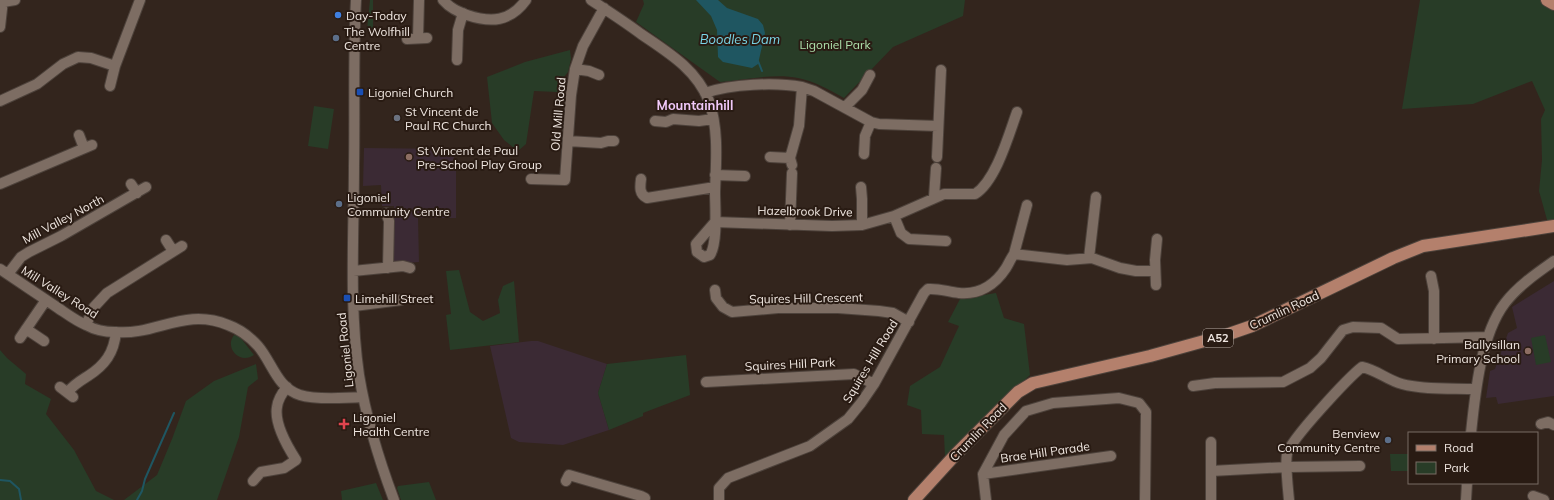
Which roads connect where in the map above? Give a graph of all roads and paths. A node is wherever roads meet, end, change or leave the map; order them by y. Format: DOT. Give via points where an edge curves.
graph roads {
  1 [pos="15,0"];
  2 [pos="140,0"];
  3 [pos="356,0"];
  4 [pos="419,0"];
  5 [pos="443,0"];
  6 [pos="526,0"];
  7 [pos="591,0"];
  8 [pos="1547,0"];
  9 [pos="3,1"];
  10 [pos="1554,4"];
  11 [pos="604,8"];
  12 [pos="463,13"];
  13 [pos="0,27"];
  14 [pos="407,38"];
  15 [pos="457,60"];
  16 [pos="115,66"];
  17 [pos="575,69"];
  18 [pos="941,70"];
  19 [pos="598,75"];
  20 [pos="870,75"];
  21 [pos="110,86"];
  22 [pos="802,87"];
  23 [pos="705,93"];
  24 [pos="0,101"];
  25 [pos="845,107"];
  26 [pos="1017,112"];
  27 [pos="713,119"];
  28 [pos="655,121"];
  29 [pos="871,122"];
  30 [pos="938,126"];
  31 [pos="79,135"];
  32 [pos="568,141"];
  33 [pos="614,141"];
  34 [pos="864,154"];
  35 [pos="770,157"];
  36 [pos="937,158"];
  37 [pos="791,165"];
  38 [pos="936,168"];
  39 [pos="715,175"];
  40 [pos="745,176"];
  41 [pos="531,179"];
  42 [pos="641,180"];
  43 [pos="0,184"];
  44 [pos="131,184"];
  45 [pos="146,187"];
  46 [pos="716,187"];
  47 [pos="861,187"];
  48 [pos="137,193"];
  49 [pos="934,197"];
  50 [pos="1096,197"];
  51 [pos="1027,205"];
  52 [pos="386,212"];
  53 [pos="894,216"];
  54 [pos="862,224"];
  55 [pos="790,225"];
  56 [pos="1554,226"];
  57 [pos="1157,238"];
  58 [pos="166,240"];
  59 [pos="946,241"];
  60 [pos="182,246"];
  61 [pos="173,251"];
  62 [pos="1014,254"];
  63 [pos="1089,258"];
  64 [pos="1553,261"];
  65 [pos="388,268"];
  66 [pos="410,268"];
  67 [pos="353,271"];
  68 [pos="1155,271"];
  69 [pos="4,272"];
  70 [pos="1431,276"];
  71 [pos="1156,285"];
  72 [pos="715,290"];
  73 [pos="46,300"];
  74 [pos="401,300"];
  75 [pos="354,306"];
  76 [pos="908,322"];
  77 [pos="86,325"];
  78 [pos="116,332"];
  79 [pos="1488,337"];
  80 [pos="1434,339"];
  81 [pos="44,341"];
  82 [pos="706,382"];
  83 [pos="874,384"];
  84 [pos="1193,386"];
  85 [pos="287,387"];
  86 [pos="1476,389"];
  87 [pos="67,392"];
  88 [pos="364,396"];
  89 [pos="1541,424"];
  90 [pos="1554,425"];
  91 [pos="1471,432"];
  92 [pos="1211,442"];
  93 [pos="1111,456"];
  94 [pos="1360,466"];
  95 [pos="1288,467"];
  96 [pos="1211,471"];
  97 [pos="983,474"];
  98 [pos="253,481"];
  99 [pos="566,481"];
  100 [pos="1467,484"];
  101 [pos="1533,496"];
  102 [pos="394,500"];
  103 [pos="644,500"];
  104 [pos="719,500"];
  105 [pos="914,500"];
  106 [pos="986,500"];
  107 [pos="1146,500"];
  108 [pos="1211,500"];
  109 [pos="1288,500"];
  110 [pos="1466,500"];
  111 [pos="1544,500"];
  1 -- 9 [label="street"];
  2 -- 16 [label="street"];
  3 -- 67 [label="street, Ligoniel Road"];
  4 -- 14 [label="street" via="423,38"];
  5 -- 12 [label="street"];
  6 -- 12 [label="street" via="515,12 496,20 480,19"];
  7 -- 11 [label="street"];
  8 -- 10 [label="main road"];
  9 -- 13 [label="street"];
  11 -- 17 [label="street, Old Mill Road" via="583,46"];
  11 -- 23 [label="street" via="684,65"];
  12 -- 15 [label="street" via="458,30"];
  16 -- 21 [label="street"];
  16 -- 24 [label="street" via="92,58 78,57 63,64 37,84"];
  17 -- 19 [label="street"];
  17 -- 32 [label="street, Old Mill Road"];
  18 -- 30 [label="street"];
  20 -- 25 [label="street" via="862,90"];
  22 -- 23 [label="street" via="782,84 729,87"];
  22 -- 25 [label="street"];
  22 -- 37 [label="street" via="800,119"];
  23 -- 27 [label="street"];
  25 -- 29 [label="street"];
  26 -- 49 [label="street, Hazelbrook Drive" via="997,164 980,191"];
  27 -- 28 [label="street"];
  27 -- 39 [label="street"];
  29 -- 30 [label="street"];
  29 -- 34 [label="street" via="865,136"];
  30 -- 36 [label="street"];
  31 -- 43 [label="street" via="88,146"];
  32 -- 33 [label="street"];
  32 -- 41 [label="street, Old Mill Road" via="565,180"];
  35 -- 37 [label="street"];
  37 -- 55 [label="street"];
  38 -- 49 [label="street"];
  39 -- 40 [label="street"];
  39 -- 46 [label="street"];
  42 -- 46 [label="street" via="641,193 647,198"];
  44 -- 48 [label="street"];
  45 -- 48 [label="street, Mill Valley North"];
  46 -- 55 [label="street, Hazelbrook Drive" via="715,222"];
  47 -- 54 [label="street"];
  48 -- 69 [label="street, Mill Valley North" via="29,252"];
  49 -- 53 [label="street, Hazelbrook Drive"];
  50 -- 63 [label="street"];
  51 -- 62 [label="street"];
  52 -- 65 [label="street" via="389,221"];
  53 -- 54 [label="street, Hazelbrook Drive"];
  53 -- 59 [label="street" via="901,233 909,239"];
  54 -- 55 [label="street, Hazelbrook Drive"];
  56 -- 105 [label="main road, Crumlin Road / A52" via="1423,246 1226,336 1033,383 1018,392"];
  57 -- 68 [label="street"];
  58 -- 61 [label="street"];
  60 -- 61 [label="street"];
  61 -- 77 [label="street" via="107,293 94,307"];
  62 -- 63 [label="street" via="1067,260"];
  62 -- 76 [label="street, Squires Hill Road" via="996,279 983,290 973,294 961,294 937,288 928,289"];
  63 -- 68 [label="street" via="1120,268"];
  64 -- 79 [label="street" via="1505,303"];
  65 -- 66 [label="street"];
  65 -- 67 [label="street"];
  67 -- 75 [label="street, Ligoniel Road"];
  68 -- 71 [label="street"];
  69 -- 73 [label="street, Mill Valley Road"];
  70 -- 80 [label="street" via="1434,291"];
  72 -- 76 [label="street, Squires Hill Crescent" via="716,298 723,307 732,312 778,308 845,309 893,313"];
  73 -- 77 [label="street, Mill Valley Road"];
  73 -- 81 [label="street" via="23,333"];
  74 -- 75 [label="street"];
  75 -- 88 [label="street, Ligoniel Road" via="359,374"];
  76 -- 83 [label="street, Squires Hill Road"];
  77 -- 78 [label="street, Mill Valley Road"];
  78 -- 85 [label="street, Mill Valley Road" via="200,319 229,325 257,345"];
  78 -- 87 [label="street" via="115,343 106,361"];
  79 -- 80 [label="street"];
  79 -- 86 [label="street"];
  80 -- 84 [label="street" via="1398,340 1380,328 1353,327 1343,330 1310,368 1283,382 1215,383"];
  82 -- 83 [label="street, Squires Hill Park" via="854,374"];
  83 -- 104 [label="street, Squires Hill Road" via="848,419 831,433 810,446 728,478 719,488"];
  85 -- 88 [label="street, Mill Valley Road" via="300,395"];
  85 -- 98 [label="street" via="276,408 279,427 296,460 284,468 262,472"];
  86 -- 91 [label="street"];
  86 -- 95 [label="street" via="1403,385 1362,367 1296,438 1287,455"];
  88 -- 102 [label="street, Ligoniel Road"];
  89 -- 90 [label="street" via="1548,422"];
  92 -- 96 [label="street"];
  93 -- 97 [label="street, Brae Hill Parade"];
  94 -- 95 [label="street"];
  95 -- 96 [label="street"];
  95 -- 109 [label="street"];
  96 -- 108 [label="street"];
  97 -- 106 [label="street"];
  97 -- 107 [label="street" via="1004,435 1026,411 1053,403 1119,398 1139,403 1146,412"];
  99 -- 103 [label="street" via="569,474 641,496"];
  100 -- 110 [label="street"];
  101 -- 111 [label="street"];
}
